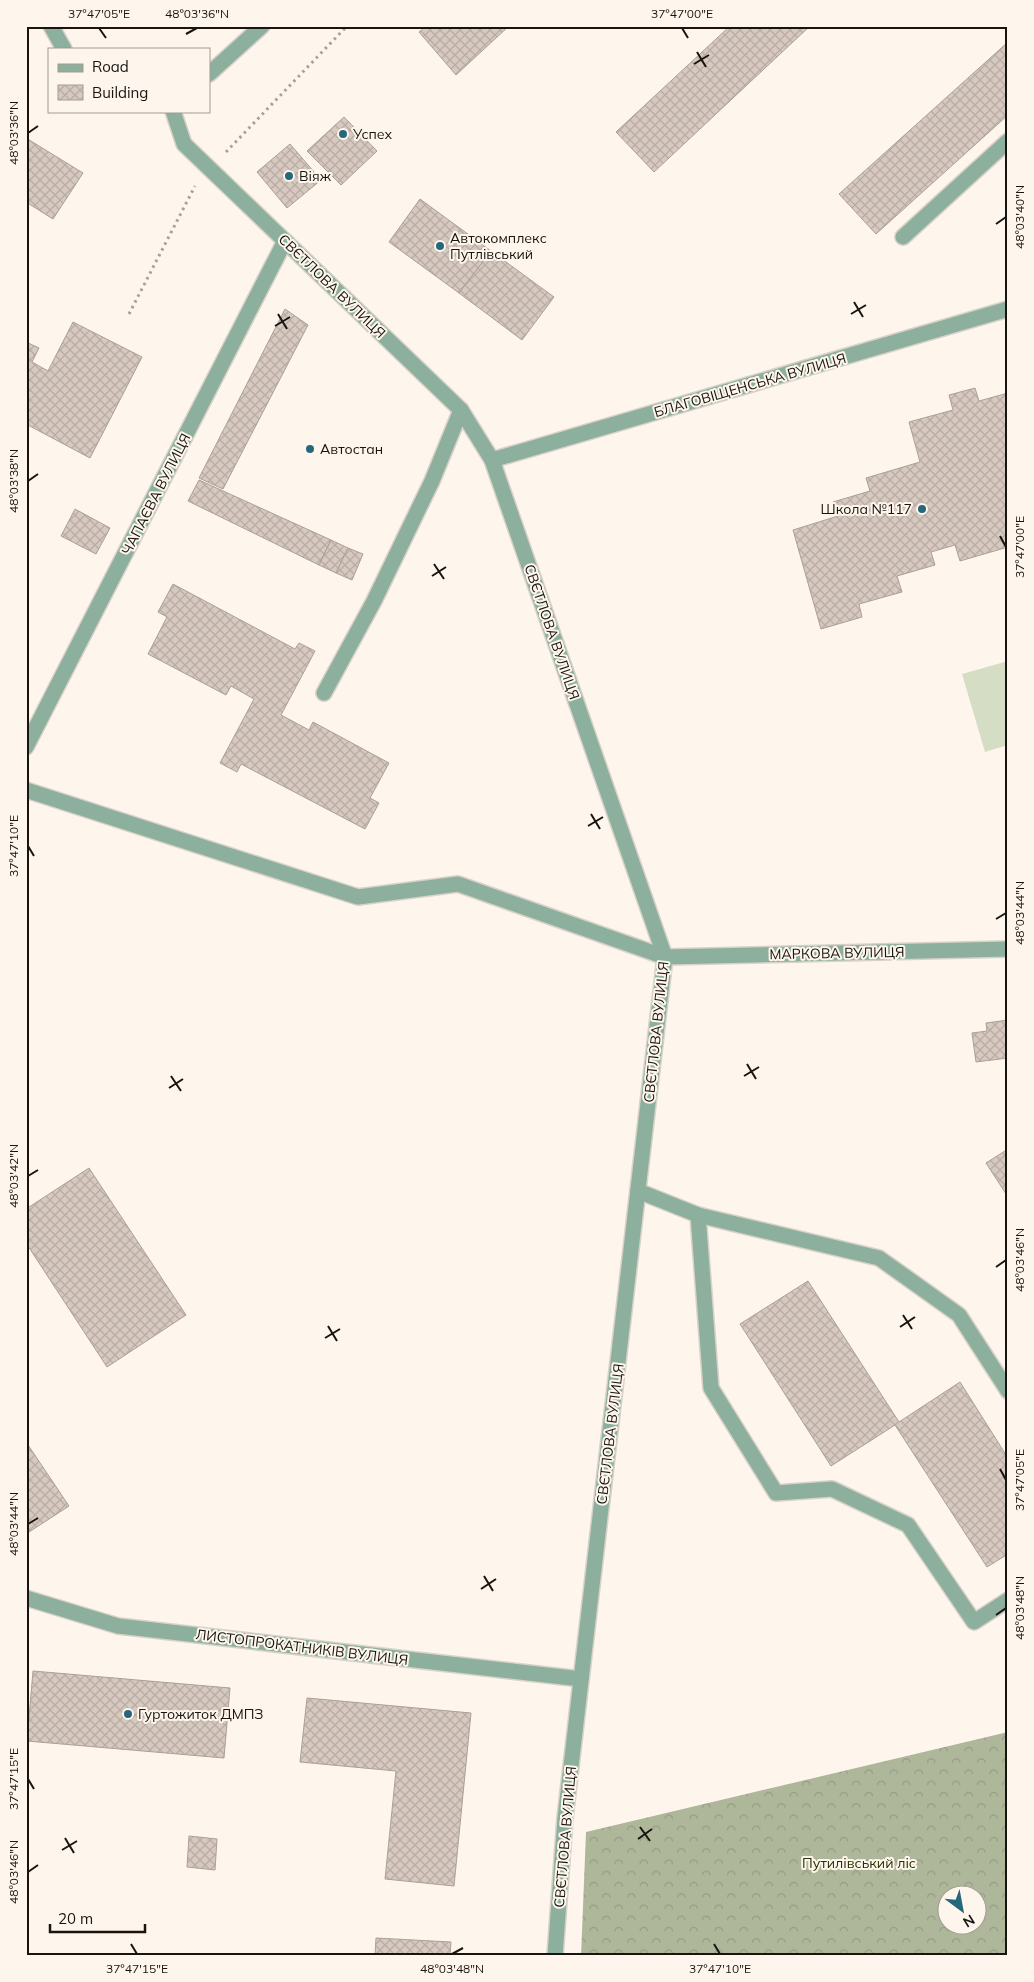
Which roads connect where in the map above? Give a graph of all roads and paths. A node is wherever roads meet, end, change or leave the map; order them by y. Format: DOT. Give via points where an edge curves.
graph roads {
  1 [pos="51,26"];
  2 [pos="262,26"];
  3 [pos="63,48"];
  4 [pos="210,73"];
  5 [pos="173,112"];
  6 [pos="1008,141"];
  7 [pos="902,237"];
  8 [pos="285,241"];
  9 [pos="1008,309"];
  10 [pos="461,410"];
  11 [pos="492,460"];
  12 [pos="324,693"];
  13 [pos="26,747"];
  14 [pos="26,790"];
  15 [pos="1008,949"];
  16 [pos="665,956"];
  17 [pos="638,1191"];
  18 [pos="698,1215"];
  19 [pos="1008,1390"];
  20 [pos="26,1598"];
  21 [pos="1008,1600"];
  22 [pos="581,1679"];
  23 [pos="555,1956"];
  1 -- 3 [label="street"];
  2 -- 4 [label="street"];
  5 -- 8 [label="street, СВЄТЛОВА ВУЛИЦЯ" via="184,144"];
  6 -- 7 [label="street"];
  8 -- 10 [label="street, СВЄТЛОВА ВУЛИЦЯ"];
  8 -- 13 [label="street, ЧАПАЄВА ВУЛИЦЯ"];
  9 -- 11 [label="street, БЛАГОВІЩЕНСЬКА ВУЛИЦЯ"];
  10 -- 11 [label="street, СВЄТЛОВА ВУЛИЦЯ"];
  10 -- 12 [label="street" via="432,481"];
  11 -- 16 [label="street, СВЄТЛОВА ВУЛИЦЯ"];
  14 -- 16 [label="street" via="358,897 458,884"];
  15 -- 16 [label="street, МАРКОВА ВУЛИЦЯ"];
  16 -- 17 [label="street, СВЄТЛОВА ВУЛИЦЯ"];
  17 -- 18 [label="street"];
  17 -- 22 [label="street, СВЄТЛОВА ВУЛИЦЯ"];
  18 -- 19 [label="street" via="879,1258 959,1315"];
  18 -- 21 [label="street" via="711,1388 776,1493 832,1489 908,1525 974,1622"];
  20 -- 22 [label="street, ЛИСТОПРОКАТНИКІВ ВУЛИЦЯ" via="118,1626"];
  22 -- 23 [label="street, СВЄТЛОВА ВУЛИЦЯ" via="565,1818"];
}
